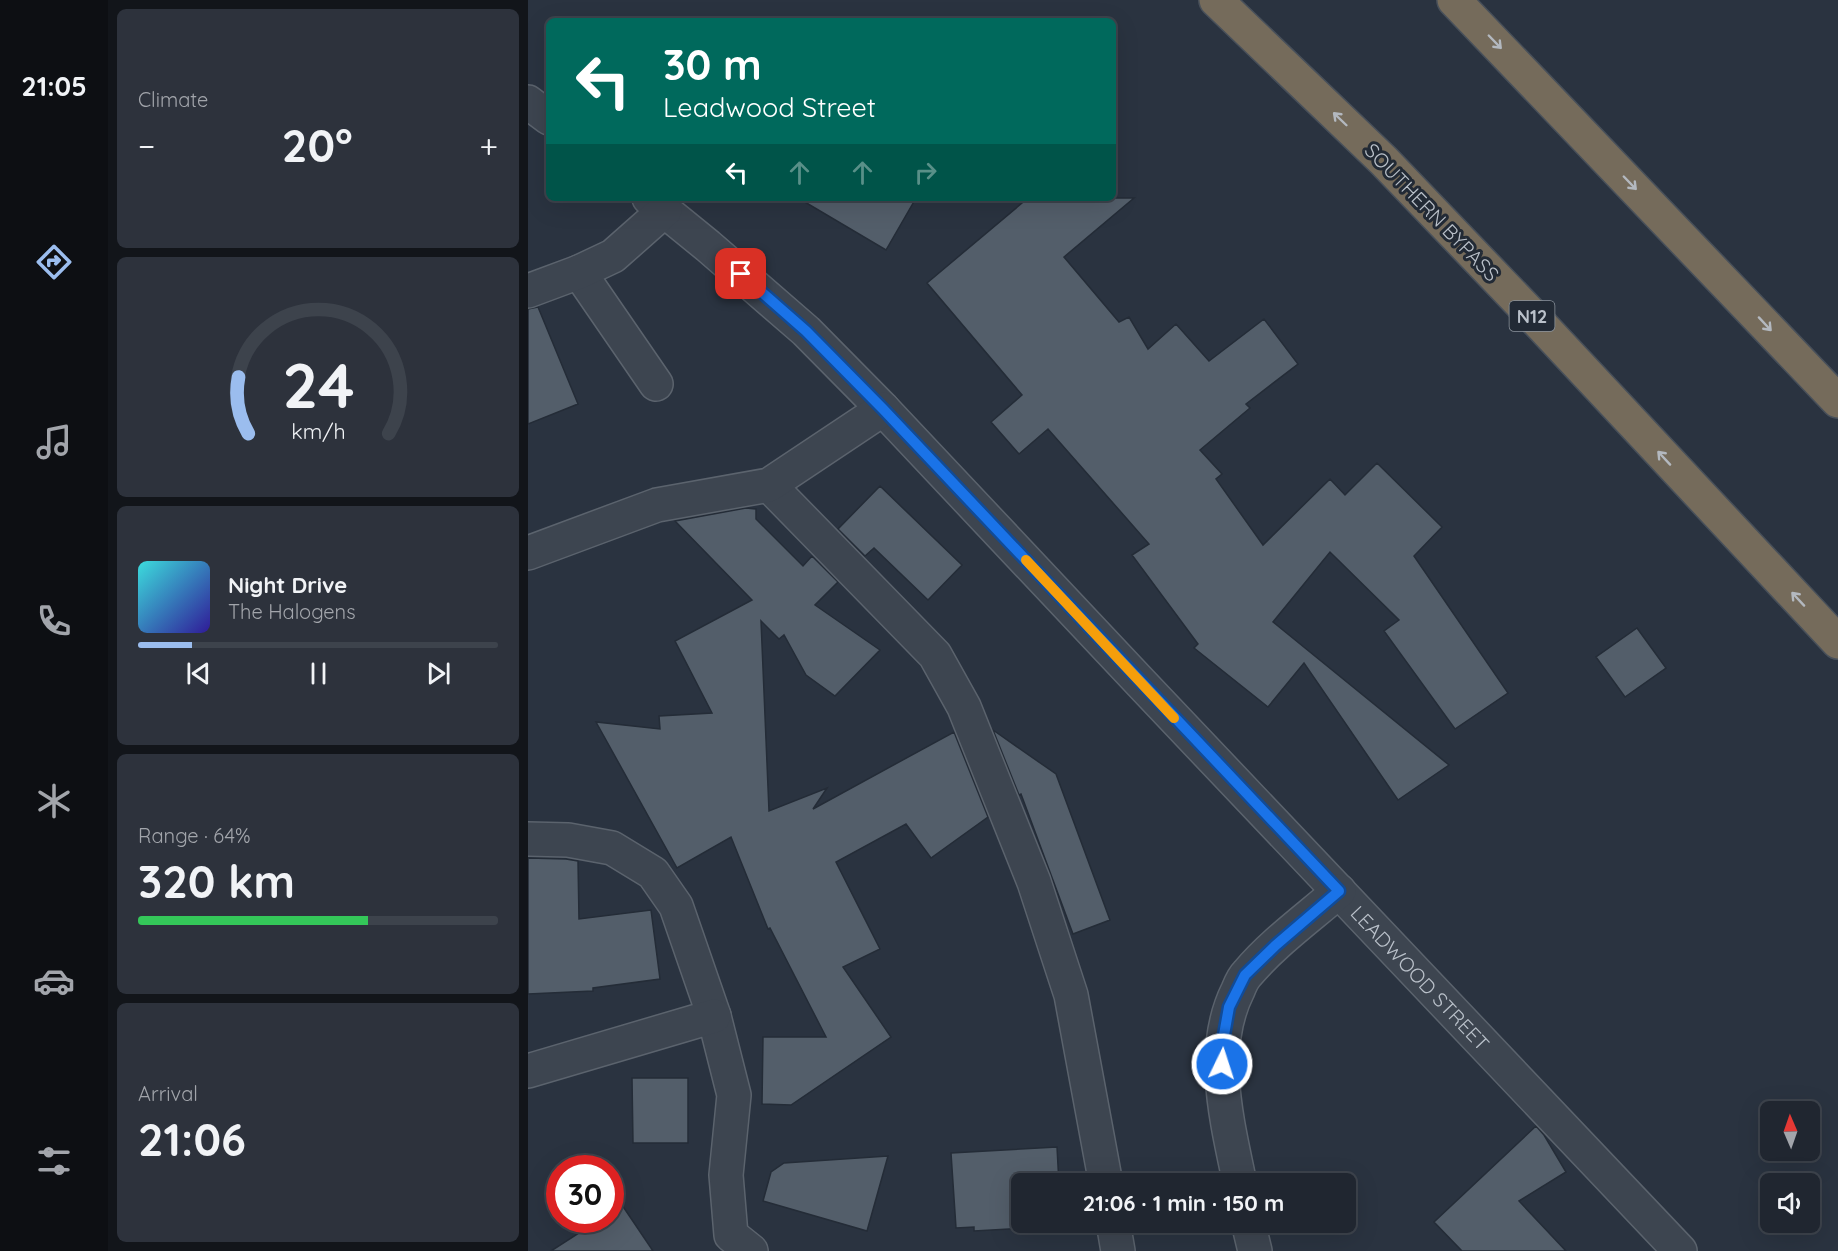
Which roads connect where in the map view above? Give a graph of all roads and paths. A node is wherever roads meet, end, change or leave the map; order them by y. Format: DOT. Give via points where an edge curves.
graph roads {
  1 [pos="1215,0"];
  2 [pos="1454,0"];
  3 [pos="528,102"];
  4 [pos="546,115"];
  5 [pos="657,204"];
  6 [pos="579,272"];
  7 [pos="528,291"];
  8 [pos="656,384"];
  9 [pos="1838,401"];
  10 [pos="883,409"];
  11 [pos="769,485"];
  12 [pos="528,553"];
  13 [pos="1838,642"];
  14 [pos="528,839"];
  15 [pos="1339,891"];
  16 [pos="714,1016"];
  17 [pos="528,1071"];
  18 [pos="1104,1173"];
  19 [pos="1238,1173"];
  20 [pos="1115,1233"];
  21 [pos="1251,1233"];
  22 [pos="751,1251"];
  23 [pos="1118,1251"];
  24 [pos="1255,1251"];
  25 [pos="1680,1251"];
  13 -- 1 [label="highway, SOUTHERN BYPASS / N12, one-way" via="1384,161"];
  2 -- 9 [label="highway, one-way"];
  3 -- 4 [label="street"];
  5 -- 6 [label="street" via="613,256"];
  5 -- 10 [label="street, LEADWOOD STREET" via="806,331"];
  6 -- 7 [label="street"];
  6 -- 8 [label="street"];
  10 -- 11 [label="street"];
  10 -- 15 [label="street, LEADWOOD STREET"];
  11 -- 12 [label="street" via="657,505"];
  11 -- 18 [label="street" via="935,655 964,707 1034,882 1071,995"];
  14 -- 16 [label="street" via="568,840 612,848 653,873 676,906"];
  15 -- 19 [label="street" via="1245,975 1229,1007 1222,1046 1222,1082"];
  15 -- 25 [label="street, LEADWOOD STREET"];
  16 -- 17 [label="street"];
  16 -- 22 [label="street" via="734,1095 726,1175 731,1235"];
  20 -- 23 [label="street"];
  21 -- 24 [label="street"];
}
